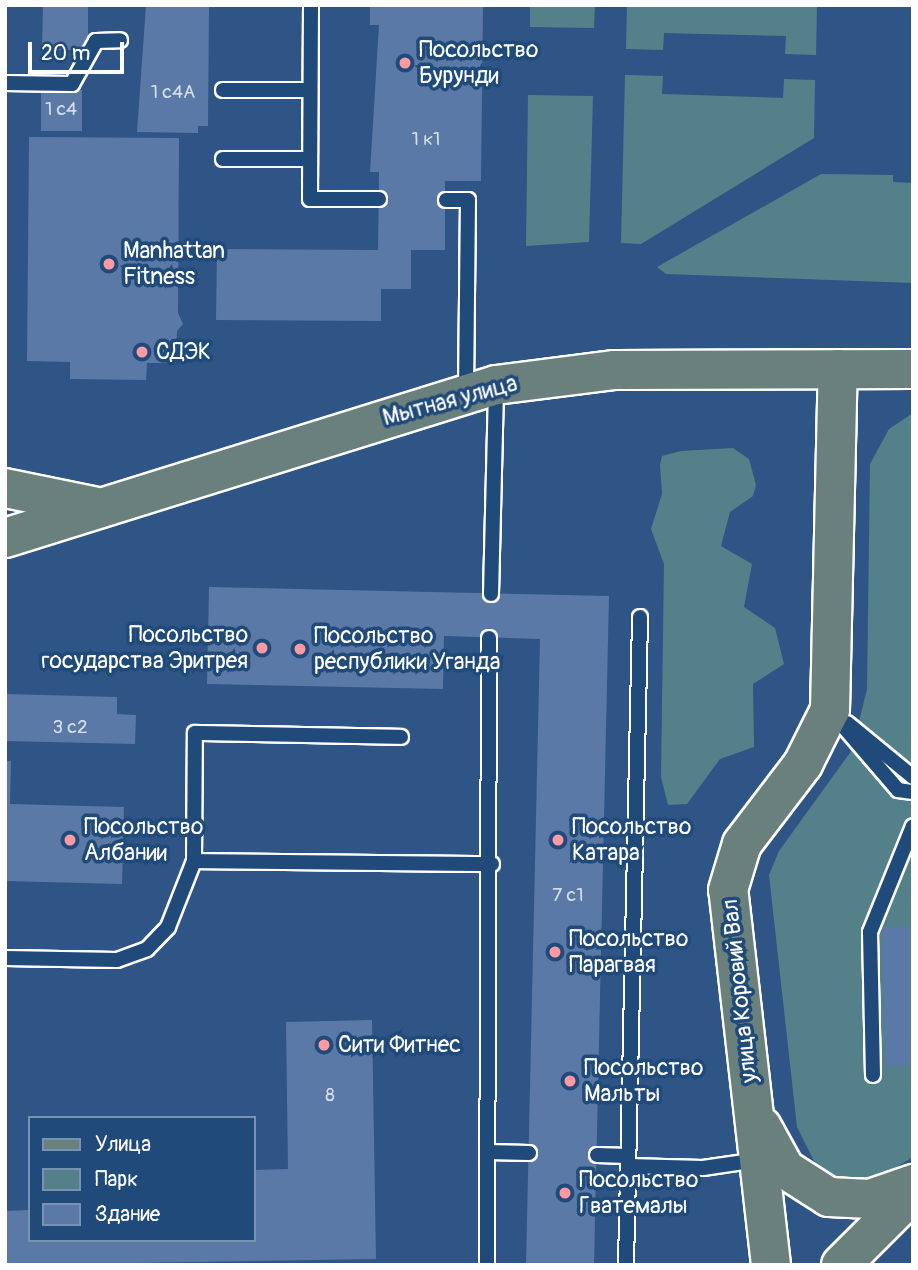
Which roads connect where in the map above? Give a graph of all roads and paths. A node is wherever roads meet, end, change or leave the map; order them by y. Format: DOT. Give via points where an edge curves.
graph roads {
  1 [pos="311,5"];
  2 [pos="120,40"];
  3 [pos="5,83"];
  4 [pos="223,90"];
  5 [pos="310,90"];
  6 [pos="223,159"];
  7 [pos="310,159"];
  8 [pos="379,199"];
  9 [pos="446,200"];
  10 [pos="838,369"];
  11 [pos="913,369"];
  12 [pos="481,389"];
  13 [pos="5,488"];
  14 [pos="99,507"];
  15 [pos="5,538"];
  16 [pos="491,594"];
  17 [pos="640,617"];
  18 [pos="489,638"];
  19 [pos="830,710"];
  20 [pos="401,737"];
  21 [pos="913,777"];
  22 [pos="913,792"];
  23 [pos="913,826"];
  24 [pos="194,862"];
  25 [pos="492,864"];
  26 [pos="5,958"];
  27 [pos="873,1075"];
  28 [pos="752,1099"];
  29 [pos="488,1153"];
  30 [pos="529,1153"];
  31 [pos="597,1155"];
  32 [pos="759,1160"];
  33 [pos="628,1161"];
  34 [pos="913,1184"];
  35 [pos="913,1193"];
  36 [pos="487,1265"];
  37 [pos="626,1265"];
  38 [pos="771,1265"];
  39 [pos="841,1265"];
  1 -- 5 [label="lane"];
  2 -- 3 [label="lane" via="96,41 72,84"];
  4 -- 5 [label="lane"];
  5 -- 7 [label="lane"];
  6 -- 7 [label="lane"];
  7 -- 8 [label="lane" via="310,199"];
  9 -- 12 [label="lane" via="468,200"];
  10 -- 11 [label="main road, Мытная улица"];
  10 -- 12 [label="main road, Мытная улица" via="615,370"];
  10 -- 19 [label="main road, улица Коровий Вал"];
  12 -- 14 [label="main road, Мытная улица"];
  12 -- 16 [label="lane"];
  13 -- 14 [label="main road"];
  14 -- 15 [label="main road, Мытная улица"];
  17 -- 33 [label="lane"];
  18 -- 25 [label="lane"];
  19 -- 21 [label="lane"];
  19 -- 22 [label="lane" via="898,790"];
  19 -- 28 [label="main road, улица Коровий Вал" via="803,764 742,844 728,890"];
  20 -- 24 [label="lane" via="195,733"];
  23 -- 27 [label="lane" via="870,932"];
  24 -- 25 [label="lane"];
  24 -- 26 [label="lane" via="168,927 147,948 117,960"];
  25 -- 29 [label="lane"];
  28 -- 32 [label="main road, улица Коровий Вал"];
  28 -- 34 [label="main road" via="774,1152 804,1186 846,1201"];
  29 -- 30 [label="lane"];
  29 -- 36 [label="lane"];
  31 -- 33 [label="lane"];
  32 -- 33 [label="lane" via="703,1168"];
  32 -- 38 [label="main road, улица Коровий Вал"];
  33 -- 37 [label="lane"];
  35 -- 39 [label="main road"];
}
